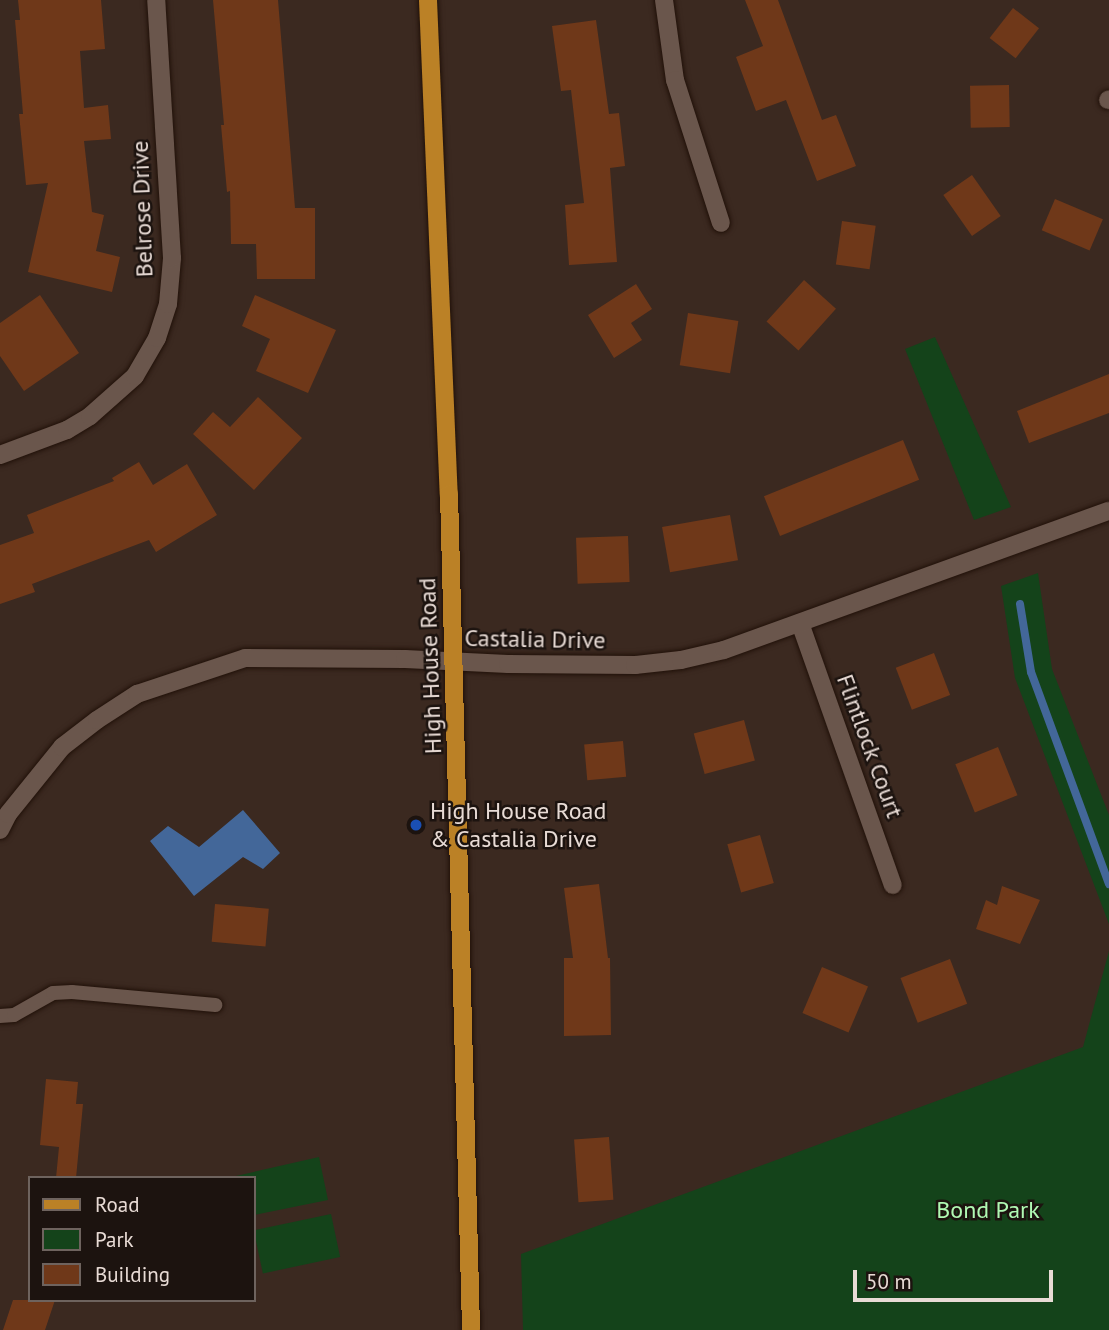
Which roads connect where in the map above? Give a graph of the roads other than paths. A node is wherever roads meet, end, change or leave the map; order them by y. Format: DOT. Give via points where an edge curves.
graph roads {
  1 [pos="156,0"];
  2 [pos="428,0"];
  3 [pos="664,0"];
  4 [pos="721,223"];
  5 [pos="0,455"];
  6 [pos="1109,511"];
  7 [pos="800,623"];
  8 [pos="454,661"];
  9 [pos="0,830"];
  10 [pos="893,885"];
  11 [pos="215,1005"];
  12 [pos="0,1016"];
  13 [pos="471,1330"];
  1 -- 5 [label="street, Belrose Drive" via="172,258 168,304 157,338 135,376 90,416 67,430"];
  2 -- 8 [label="main road, High House Road"];
  3 -- 4 [label="street" via="675,80"];
  6 -- 7 [label="street, Castalia Drive"];
  7 -- 8 [label="street, Castalia Drive" via="681,660 635,665"];
  7 -- 10 [label="street, Flintlock Court"];
  8 -- 9 [label="street, Castalia Drive" via="245,658 193,673 137,694 62,747"];
  8 -- 13 [label="main road, High House Road"];
  11 -- 12 [label="lane" via="72,992 53,993 14,1015"];
}
